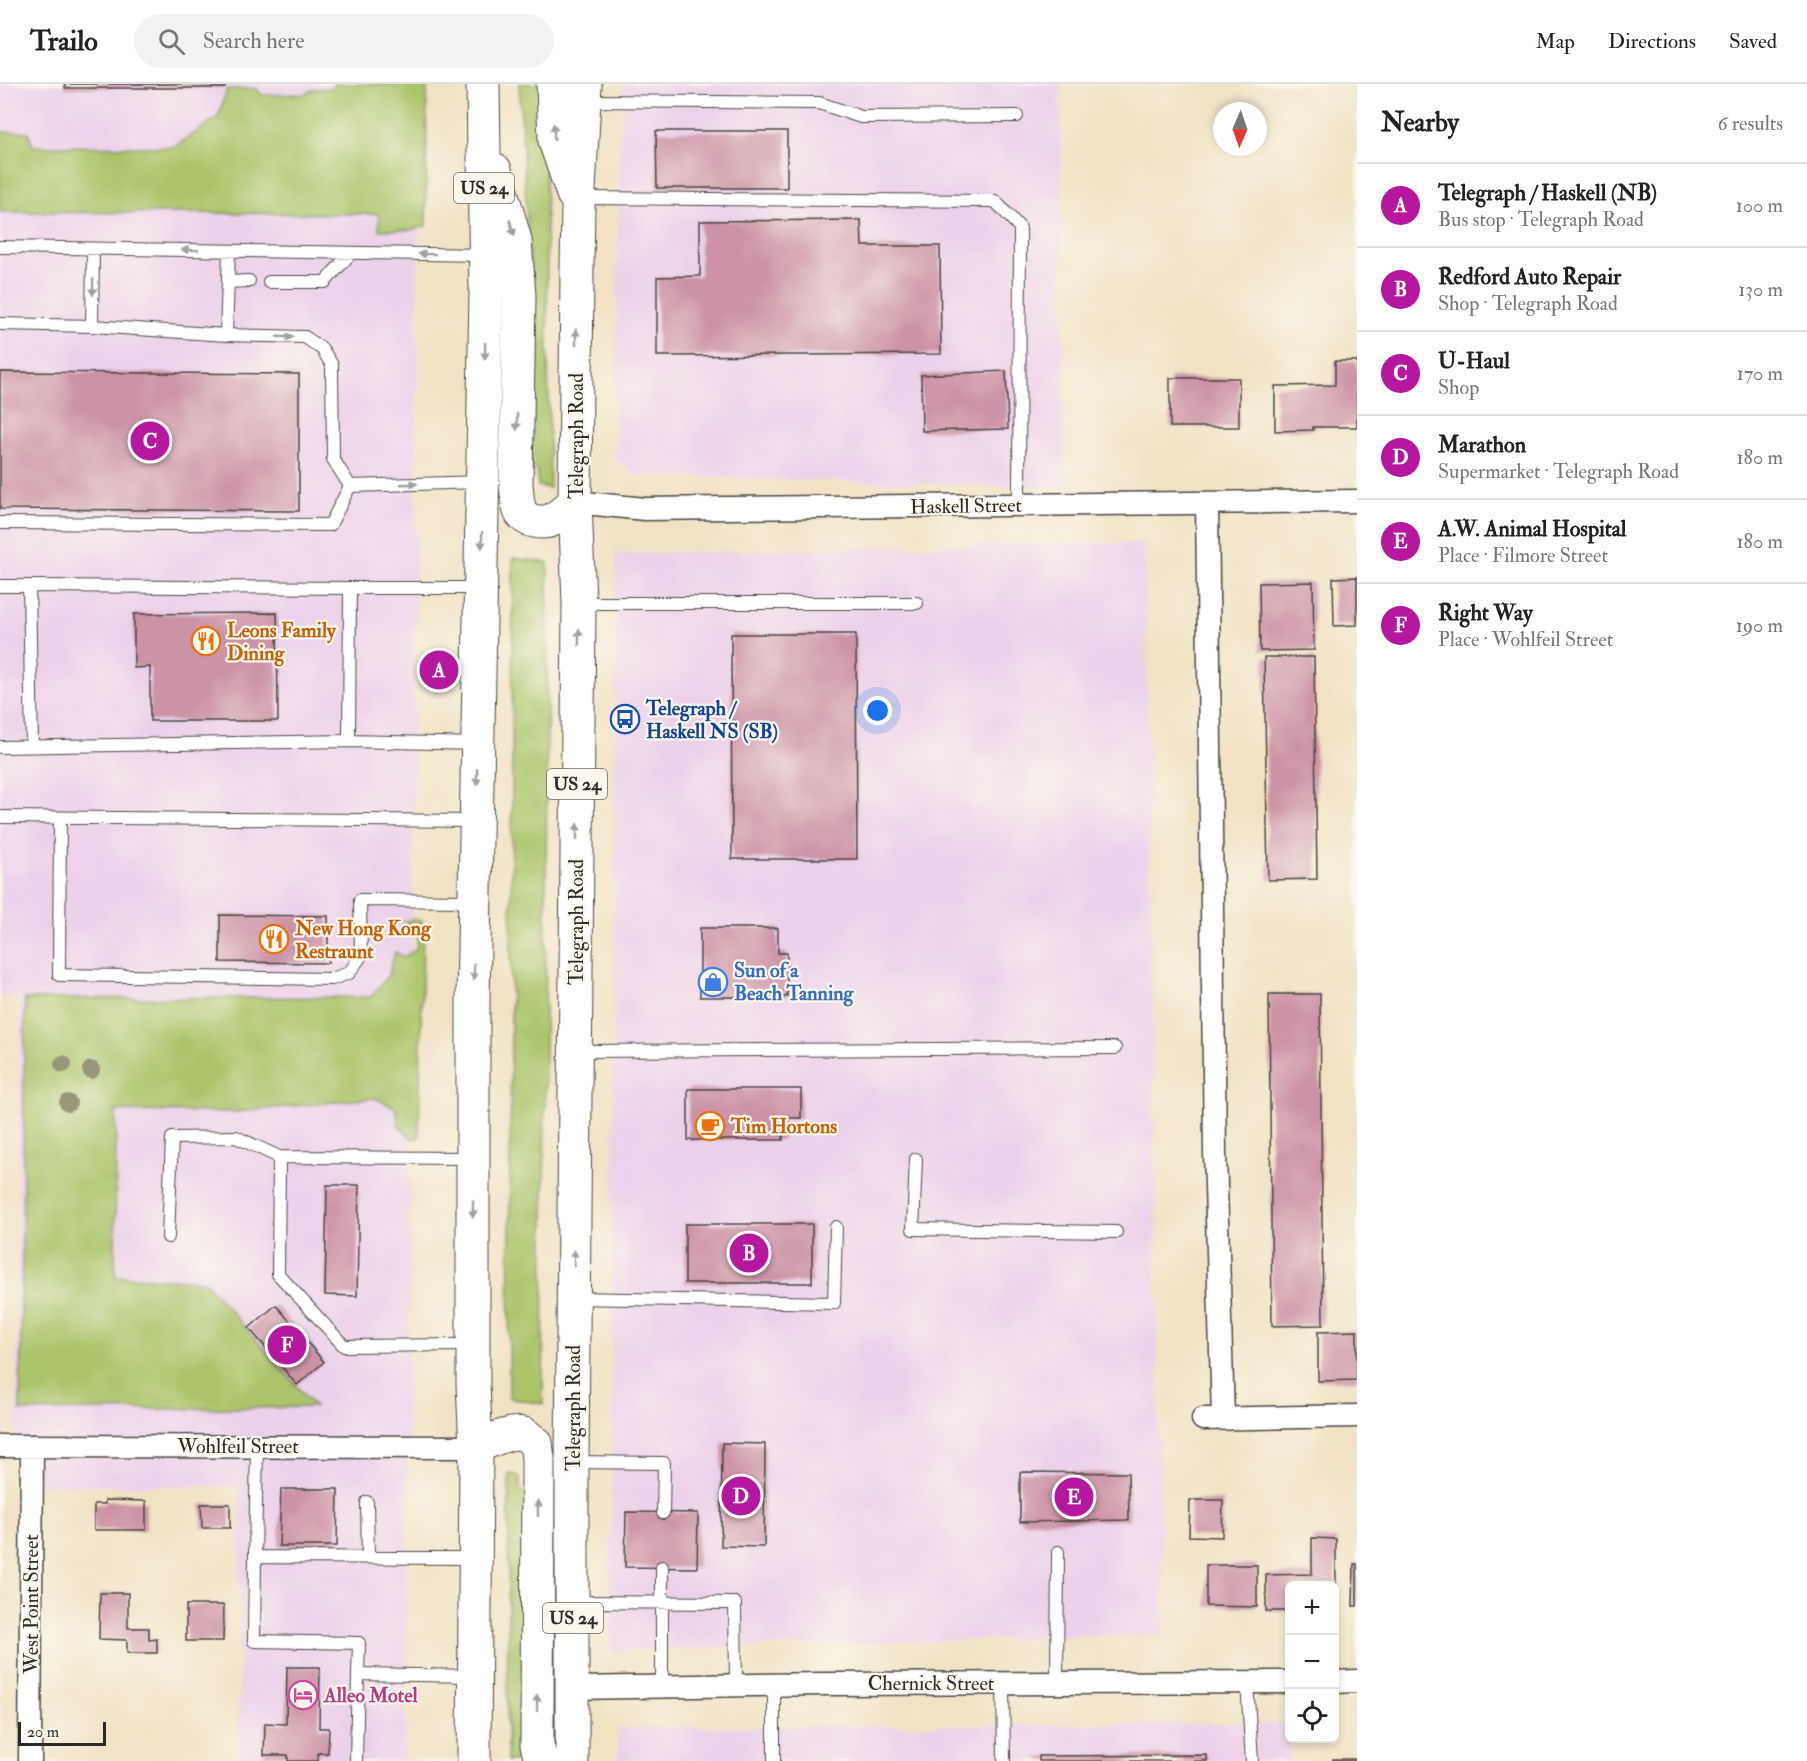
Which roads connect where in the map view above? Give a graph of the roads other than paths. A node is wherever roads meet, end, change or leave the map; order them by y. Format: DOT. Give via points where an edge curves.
graph roads {
  1 [pos="483,84"];
  2 [pos="553,84"];
  3 [pos="585,93"];
  4 [pos="1017,116"];
  5 [pos="484,131"];
  6 [pos="578,203"];
  7 [pos="0,247"];
  8 [pos="93,249"];
  9 [pos="229,251"];
  10 [pos="351,253"];
  11 [pos="485,255"];
  12 [pos="249,281"];
  13 [pos="228,282"];
  14 [pos="269,282"];
  15 [pos="0,324"];
  16 [pos="92,326"];
  17 [pos="226,335"];
  18 [pos="483,482"];
  19 [pos="350,486"];
  20 [pos="1357,501"];
  21 [pos="575,502"];
  22 [pos="1207,503"];
  23 [pos="1019,505"];
  24 [pos="0,523"];
  25 [pos="0,586"];
  26 [pos="29,586"];
  27 [pos="350,588"];
  28 [pos="481,588"];
  29 [pos="579,603"];
  30 [pos="917,603"];
  31 [pos="349,741"];
  32 [pos="478,744"];
  33 [pos="32,746"];
  34 [pos="0,747"];
  35 [pos="0,817"];
  36 [pos="60,818"];
  37 [pos="476,821"];
  38 [pos="475,901"];
  39 [pos="1115,1048"];
  40 [pos="575,1051"];
  41 [pos="279,1157"];
  42 [pos="473,1158"];
  43 [pos="916,1159"];
  44 [pos="836,1227"];
  45 [pos="1116,1232"];
  46 [pos="168,1237"];
  47 [pos="573,1298"];
  48 [pos="473,1345"];
  49 [pos="1357,1416"];
  50 [pos="0,1446"];
  51 [pos="32,1446"];
  52 [pos="257,1446"];
  53 [pos="476,1447"];
  54 [pos="572,1462"];
  55 [pos="367,1502"];
  56 [pos="663,1513"];
  57 [pos="1058,1552"];
  58 [pos="255,1557"];
  59 [pos="368,1557"];
  60 [pos="474,1557"];
  61 [pos="662,1567"];
  62 [pos="573,1602"];
  63 [pos="662,1603"];
  64 [pos="358,1674"];
  65 [pos="474,1676"];
  66 [pos="1003,1682"];
  67 [pos="1248,1682"];
  68 [pos="1285,1682"];
  69 [pos="1339,1682"];
  70 [pos="1357,1682"];
  71 [pos="1057,1683"];
  72 [pos="774,1684"];
  73 [pos="736,1685"];
  74 [pos="662,1687"];
  75 [pos="573,1688"];
  76 [pos="30,1761"];
  77 [pos="356,1761"];
  78 [pos="474,1761"];
  79 [pos="542,1761"];
  80 [pos="572,1761"];
  81 [pos="774,1761"];
  82 [pos="1004,1761"];
  83 [pos="1252,1761"];
  1 -- 5 [label="main road, US 24"];
  6 -- 2 [label="main road, one-way" via="555,141"];
  3 -- 4 [label="lane" via="819,103 861,117"];
  3 -- 6 [label="main road, Telegraph Road / US 24"];
  5 -- 11 [label="main road, US 24"];
  5 -- 21 [label="main road, one-way" via="515,240 519,296 518,501 522,514 541,523 552,520"];
  21 -- 6 [label="main road, Telegraph Road / US 24, one-way"];
  6 -- 23 [label="lane" via="995,201 1020,228"];
  7 -- 8 [label="lane"];
  9 -- 8 [label="lane, one-way"];
  8 -- 16 [label="lane, one-way"];
  9 -- 10 [label="lane"];
  9 -- 13 [label="lane"];
  11 -- 10 [label="lane, one-way"];
  10 -- 14 [label="lane" via="325,282"];
  11 -- 18 [label="main road, US 24, one-way"];
  12 -- 13 [label="lane"];
  13 -- 17 [label="lane"];
  15 -- 16 [label="lane"];
  16 -- 17 [label="lane"];
  17 -- 19 [label="lane, one-way" via="305,337 322,349 332,365 333,459"];
  19 -- 18 [label="lane, one-way"];
  18 -- 28 [label="main road, US 24, one-way"];
  19 -- 24 [label="lane" via="330,525"];
  20 -- 22 [label="street, Haskell Street"];
  21 -- 23 [label="street, Haskell Street" via="645,509"];
  21 -- 29 [label="main road, Telegraph Road / US 24"];
  22 -- 23 [label="street, Haskell Street"];
  22 -- 49 [label="street" via="1215,1152 1213,1419"];
  25 -- 26 [label="lane"];
  26 -- 27 [label="lane"];
  26 -- 33 [label="lane"];
  27 -- 28 [label="lane"];
  27 -- 31 [label="lane"];
  28 -- 32 [label="main road, US 24"];
  29 -- 30 [label="lane"];
  40 -- 29 [label="main road, Telegraph Road / US 24, one-way"];
  31 -- 32 [label="lane"];
  31 -- 33 [label="lane"];
  32 -- 37 [label="main road, US 24, one-way"];
  33 -- 34 [label="lane"];
  35 -- 36 [label="lane"];
  36 -- 37 [label="lane"];
  36 -- 38 [label="lane" via="59,975 332,979 349,973 361,956 360,900"];
  37 -- 38 [label="main road, US 24"];
  38 -- 42 [label="main road, US 24, one-way"];
  39 -- 40 [label="lane"];
  47 -- 40 [label="main road, Telegraph Road / US 24, one-way"];
  41 -- 42 [label="lane"];
  41 -- 46 [label="lane" via="236,1137 172,1138"];
  41 -- 48 [label="lane" via="278,1274 344,1346"];
  42 -- 48 [label="main road, US 24, one-way"];
  43 -- 45 [label="lane" via="913,1229"];
  44 -- 47 [label="lane" via="834,1303"];
  47 -- 54 [label="main road, Telegraph Road / US 24"];
  48 -- 53 [label="main road, US 24"];
  50 -- 51 [label="street, Wohlfeil Street"];
  51 -- 52 [label="street, Wohlfeil Street"];
  51 -- 76 [label="street, West Point Street"];
  52 -- 53 [label="street, Wohlfeil Street"];
  52 -- 58 [label="lane"];
  53 -- 60 [label="main road, US 24"];
  79 -- 53 [label="main road, one-way" via="537,1745 536,1443 517,1434"];
  54 -- 56 [label="lane" via="664,1463"];
  54 -- 62 [label="main road, Telegraph Road / US 24"];
  55 -- 59 [label="lane"];
  57 -- 71 [label="lane"];
  58 -- 59 [label="lane"];
  58 -- 64 [label="lane" via="254,1641 359,1642"];
  59 -- 60 [label="lane"];
  60 -- 65 [label="main road, US 24"];
  61 -- 63 [label="lane"];
  62 -- 63 [label="lane"];
  62 -- 75 [label="main road, Telegraph Road / US 24"];
  63 -- 73 [label="lane" via="735,1603"];
  63 -- 74 [label="lane"];
  64 -- 65 [label="lane"];
  64 -- 77 [label="lane"];
  65 -- 78 [label="main road, US 24"];
  66 -- 71 [label="street, Chernick Street"];
  66 -- 72 [label="street, Chernick Street"];
  66 -- 82 [label="lane"];
  67 -- 68 [label="street, Chernick Street"];
  67 -- 71 [label="street, Chernick Street"];
  67 -- 83 [label="lane"];
  69 -- 70 [label="street"];
  72 -- 73 [label="street, Chernick Street"];
  72 -- 81 [label="lane"];
  73 -- 74 [label="street, Chernick Street"];
  74 -- 75 [label="street, Chernick Street"];
  75 -- 80 [label="main road, Telegraph Road / US 24"];
}
